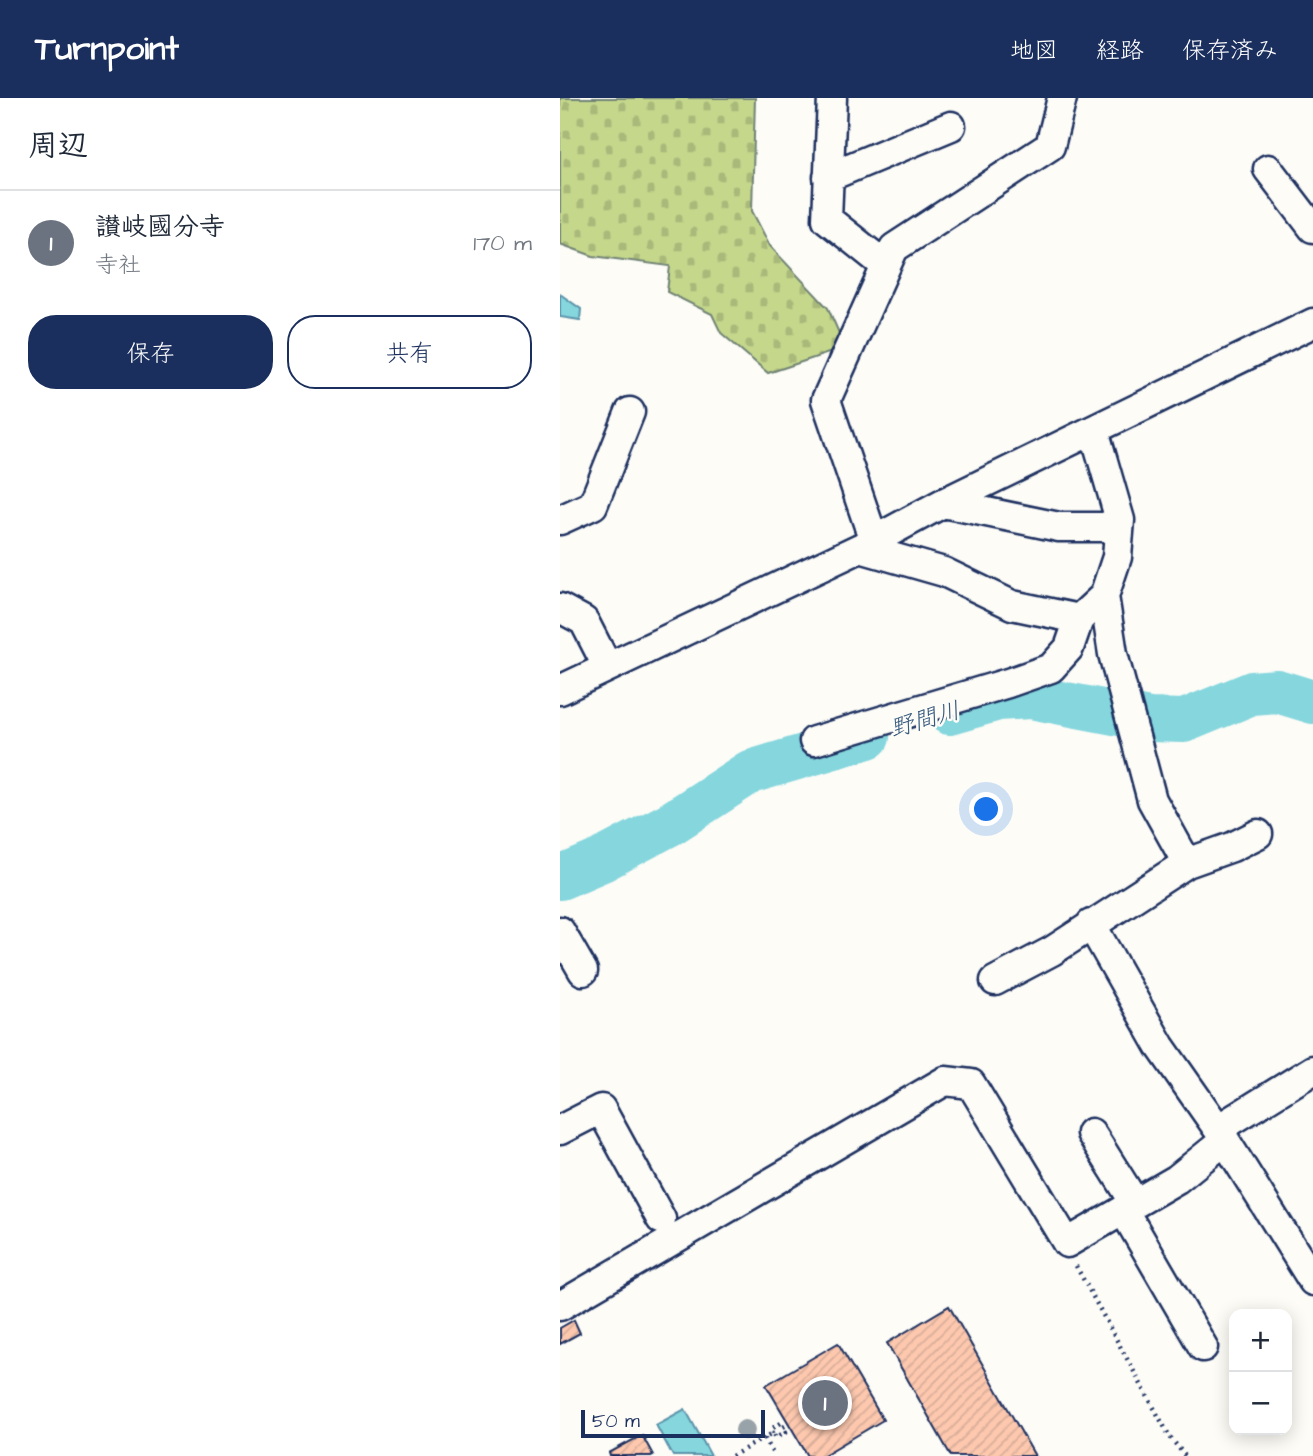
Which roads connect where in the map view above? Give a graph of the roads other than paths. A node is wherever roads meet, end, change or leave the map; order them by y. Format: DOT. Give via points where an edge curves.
graph roads {
  1 [pos="832,98"];
  2 [pos="1062,98"];
  3 [pos="951,126"];
  4 [pos="1268,169"];
  5 [pos="828,177"];
  6 [pos="1313,228"];
  7 [pos="886,266"];
  8 [pos="1310,334"];
  9 [pos="630,412"];
  10 [pos="1094,430"];
  11 [pos="943,503"];
  12 [pos="560,520"];
  13 [pos="1120,520"];
  14 [pos="867,545"];
  15 [pos="1104,596"];
  16 [pos="560,608"];
  17 [pos="1079,620"];
  18 [pos="607,666"];
  19 [pos="560,690"];
  20 [pos="814,741"];
  21 [pos="1258,834"];
  22 [pos="1187,863"];
  23 [pos="1091,924"];
  24 [pos="560,931"];
  25 [pos="583,971"];
  26 [pos="995,981"];
  27 [pos="1313,1070"];
  28 [pos="560,1130"];
  29 [pos="1091,1133"];
  30 [pos="1221,1135"];
  31 [pos="1130,1207"];
  32 [pos="661,1219"];
  33 [pos="1313,1280"];
  34 [pos="560,1306"];
  35 [pos="1203,1348"];
  1 -- 5 [label="street"];
  2 -- 7 [label="street" via="1050,145 894,248"];
  3 -- 5 [label="street"];
  4 -- 6 [label="street"];
  5 -- 7 [label="street" via="827,219"];
  7 -- 14 [label="street" via="826,400"];
  8 -- 10 [label="street"];
  9 -- 12 [label="street" via="593,505"];
  10 -- 11 [label="street"];
  10 -- 13 [label="street"];
  11 -- 13 [label="street" via="1059,527 1105,527"];
  11 -- 14 [label="street"];
  13 -- 15 [label="street" via="1116,557"];
  14 -- 17 [label="street" via="944,572 1012,606"];
  14 -- 18 [label="street"];
  15 -- 17 [label="street"];
  15 -- 22 [label="street" via="1113,654 1152,800"];
  16 -- 18 [label="street" via="584,621"];
  17 -- 20 [label="street" via="1069,648 1051,668"];
  18 -- 19 [label="street"];
  21 -- 22 [label="street"];
  22 -- 23 [label="street"];
  23 -- 26 [label="street"];
  23 -- 30 [label="street" via="1160,1046"];
  24 -- 25 [label="street"];
  27 -- 30 [label="street"];
  28 -- 32 [label="street" via="601,1109"];
  29 -- 31 [label="street"];
  30 -- 31 [label="street" via="1177,1179"];
  30 -- 33 [label="street"];
  31 -- 34 [label="street" via="1067,1243 971,1084 945,1081"];
  31 -- 35 [label="street"];
}
